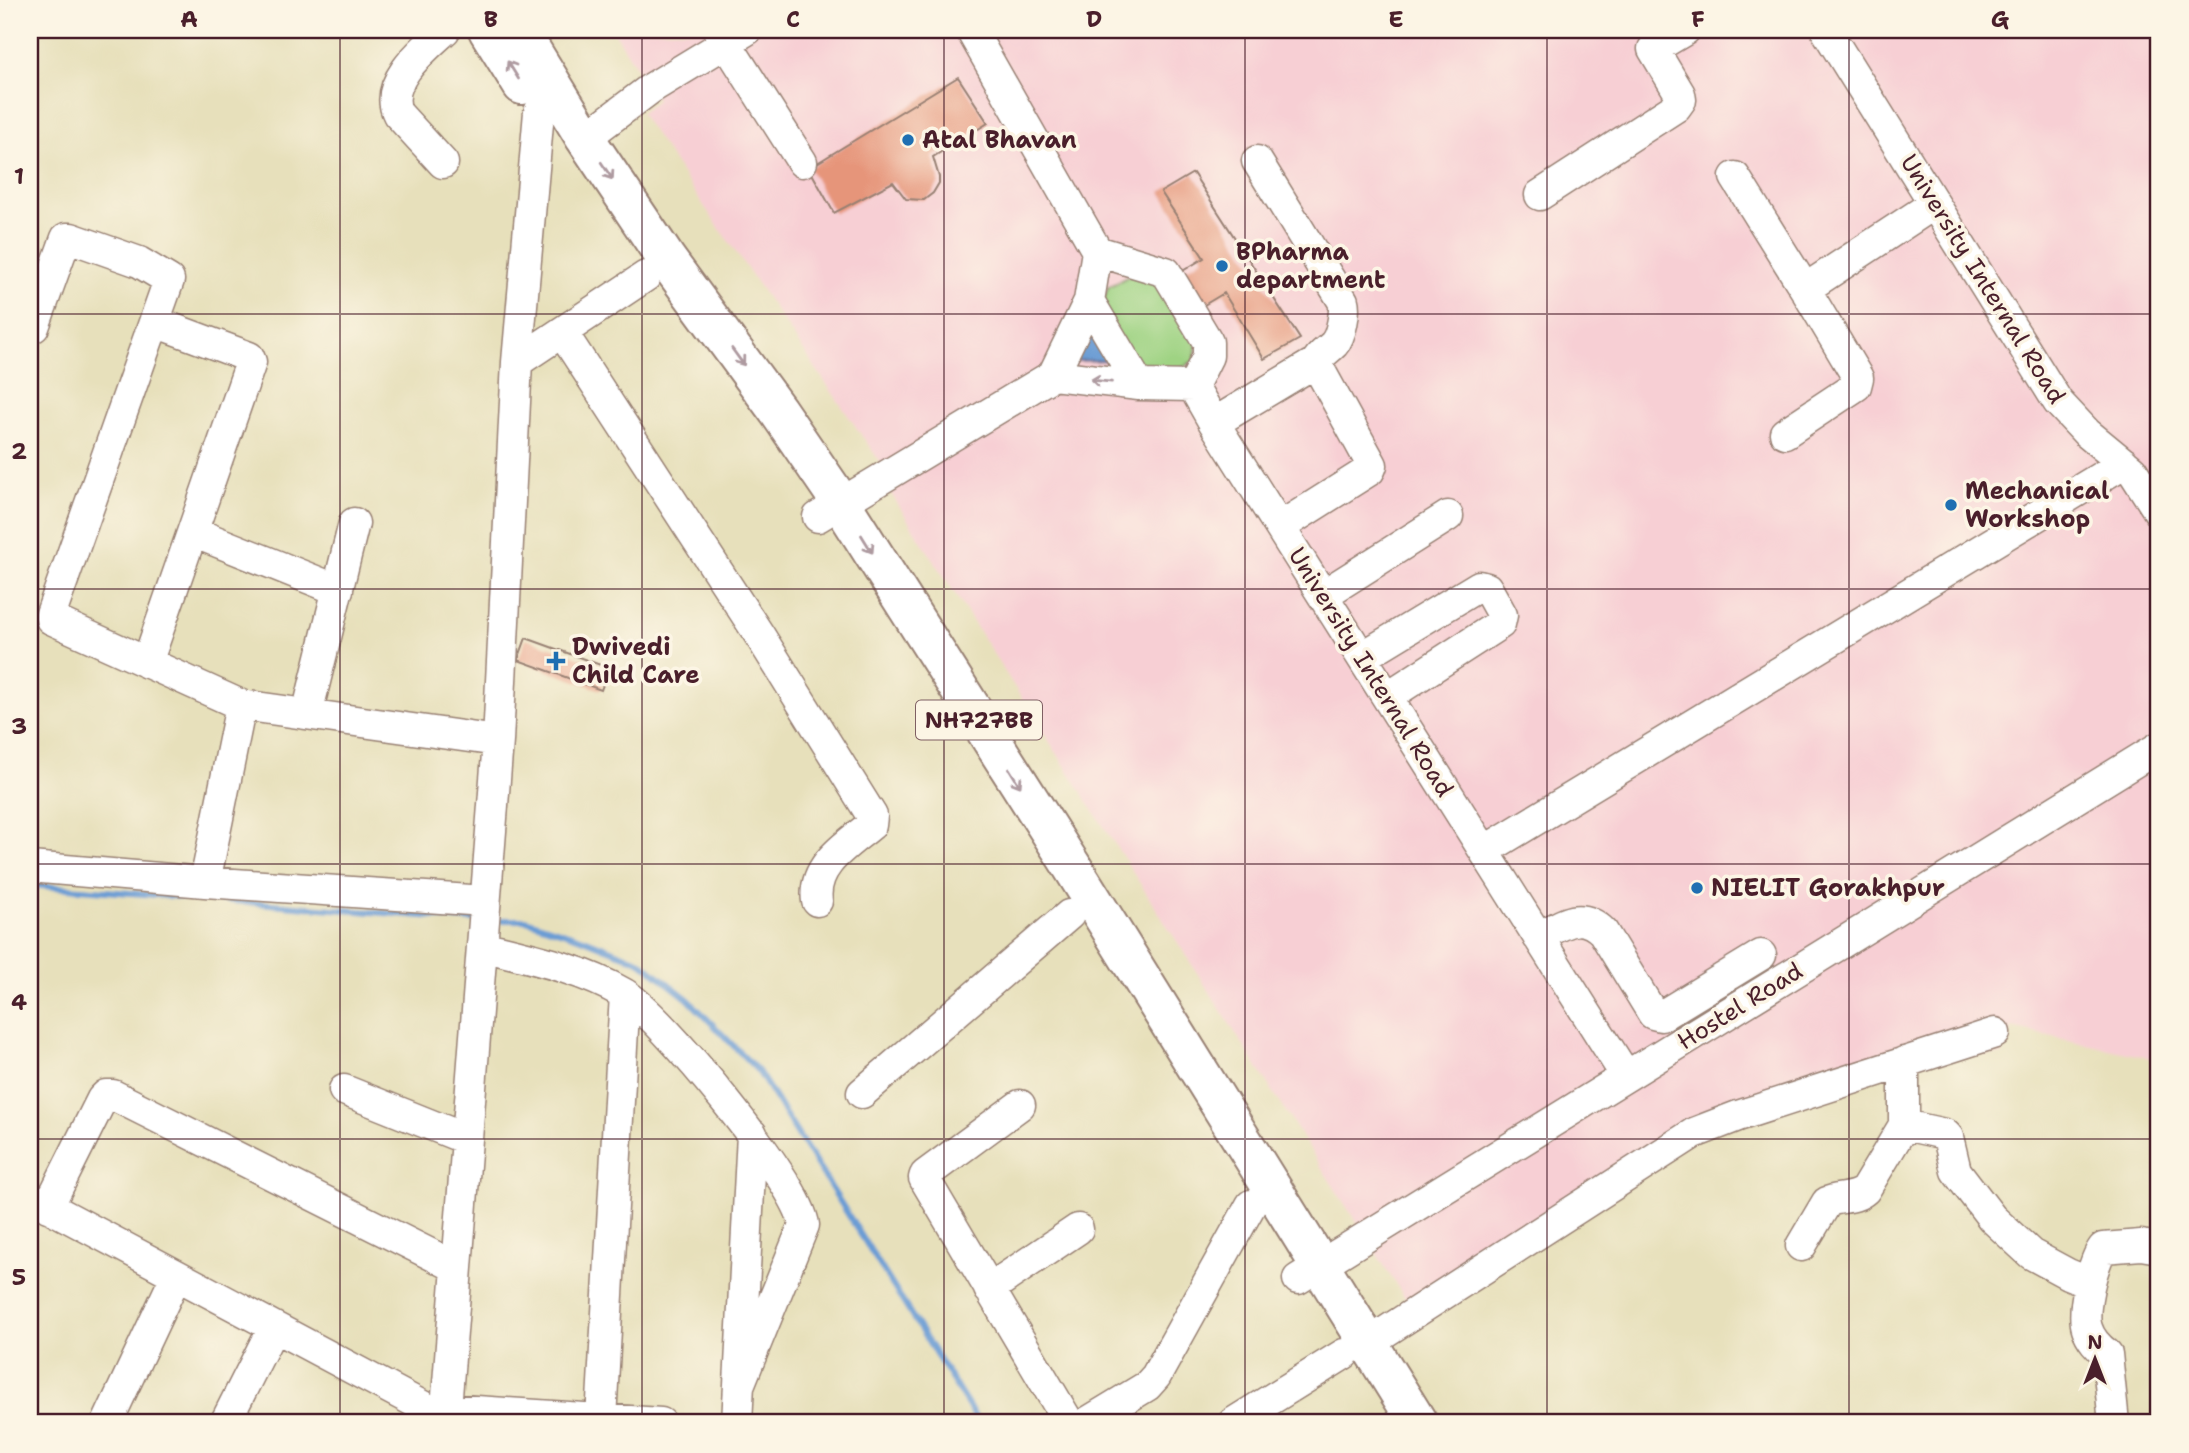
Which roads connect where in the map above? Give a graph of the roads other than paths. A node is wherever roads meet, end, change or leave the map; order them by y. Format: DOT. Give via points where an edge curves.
graph roads {
  1 [pos="445,30"];
  2 [pos="488,30"];
  3 [pos="519,30"];
  4 [pos="971,30"];
  5 [pos="1685,30"];
  6 [pos="1826,30"];
  7 [pos="730,34"];
  8 [pos="1647,39"];
  9 [pos="547,101"];
  10 [pos="585,138"];
  11 [pos="1256,161"];
  12 [pos="802,162"];
  13 [pos="443,163"];
  14 [pos="1735,177"];
  15 [pos="1540,195"];
  16 [pos="1934,204"];
  17 [pos="1097,251"];
  18 [pos="646,276"];
  19 [pos="1805,289"];
  20 [pos="1089,301"];
  21 [pos="155,322"];
  22 [pos="34,327"];
  23 [pos="562,332"];
  24 [pos="517,362"];
  25 [pos="1315,364"];
  26 [pos="1053,375"];
  27 [pos="1139,385"];
  28 [pos="1193,386"];
  29 [pos="1214,423"];
  30 [pos="1785,433"];
  31 [pos="2140,470"];
  32 [pos="829,510"];
  33 [pos="2159,512"];
  34 [pos="1448,516"];
  35 [pos="354,523"];
  36 [pos="1280,527"];
  37 [pos="193,532"];
  38 [pos="338,590"];
  39 [pos="1323,595"];
  40 [pos="1362,657"];
  41 [pos="147,663"];
  42 [pos="1387,697"];
  43 [pos="241,705"];
  44 [pos="307,714"];
  45 [pos="498,741"];
  46 [pos="2159,747"];
  47 [pos="1484,851"];
  48 [pos="30,867"];
  49 [pos="205,882"];
  50 [pos="817,901"];
  51 [pos="1069,915"];
  52 [pos="484,921"];
  53 [pos="1538,937"];
  54 [pos="1761,955"];
  55 [pos="625,994"];
  56 [pos="1995,1033"];
  57 [pos="1904,1062"];
  58 [pos="1626,1076"];
  59 [pos="344,1090"];
  60 [pos="862,1093"];
  61 [pos="1020,1105"];
  62 [pos="1904,1125"];
  63 [pos="752,1134"];
  64 [pos="466,1139"];
  65 [pos="39,1202"];
  66 [pos="1251,1205"];
  67 [pos="1078,1229"];
  68 [pos="1801,1246"];
  69 [pos="2159,1248"];
  70 [pos="456,1267"];
  71 [pos="1309,1272"];
  72 [pos="176,1276"];
  73 [pos="2090,1283"];
  74 [pos="989,1289"];
  75 [pos="273,1328"];
  76 [pos="1356,1349"];
  77 [pos="740,1383"];
  78 [pos="446,1417"];
  79 [pos="601,1419"];
  80 [pos="107,1423"];
  81 [pos="225,1423"];
  82 [pos="661,1423"];
  83 [pos="737,1423"];
  84 [pos="1069,1423"];
  85 [pos="1086,1423"];
  86 [pos="1233,1423"];
  87 [pos="1387,1423"];
  88 [pos="1419,1423"];
  89 [pos="2113,1423"];
  1 -- 13 [label="street" via="419,53 393,95 398,114"];
  9 -- 2 [label="highway, NH727BB, one-way"];
  3 -- 9 [label="highway, NH727BB"];
  4 -- 17 [label="street"];
  5 -- 8 [label="street"];
  6 -- 16 [label="street, University Internal Road"];
  7 -- 10 [label="street"];
  7 -- 12 [label="street"];
  8 -- 15 [label="street" via="1681,100"];
  9 -- 10 [label="highway, NH727BB"];
  9 -- 18 [label="highway, NH727BB" via="563,152"];
  9 -- 24 [label="street"];
  10 -- 32 [label="highway, NH727BB, one-way" via="778,411"];
  11 -- 25 [label="street" via="1343,301 1335,342"];
  14 -- 19 [label="street"];
  16 -- 19 [label="street"];
  16 -- 31 [label="street, University Internal Road" via="2058,402 2087,433"];
  17 -- 20 [label="street"];
  17 -- 28 [label="street" via="1166,272 1208,342 1208,356"];
  18 -- 23 [label="street"];
  18 -- 32 [label="highway, NH727BB" via="757,426"];
  19 -- 30 [label="street" via="1858,378 1856,386"];
  20 -- 26 [label="street"];
  20 -- 27 [label="street"];
  21 -- 22 [label="street" via="169,284 167,277 139,262 66,238"];
  21 -- 37 [label="street" via="249,357 251,362"];
  21 -- 41 [label="street" via="51,614 56,622"];
  23 -- 24 [label="street"];
  23 -- 50 [label="street" via="872,816 871,825 823,870 817,882"];
  24 -- 45 [label="street"];
  25 -- 29 [label="street"];
  25 -- 36 [label="street" via="1372,465"];
  27 -- 26 [label="street, one-way"];
  26 -- 32 [label="street"];
  27 -- 28 [label="street"];
  28 -- 29 [label="street, University Internal Road"];
  29 -- 36 [label="street, University Internal Road"];
  31 -- 33 [label="street, University Internal Road"];
  31 -- 47 [label="street"];
  32 -- 51 [label="highway, NH727BB"];
  32 -- 71 [label="highway, NH727BB, one-way" via="1071,865"];
  34 -- 39 [label="street"];
  35 -- 38 [label="street"];
  36 -- 39 [label="street, University Internal Road"];
  37 -- 38 [label="street"];
  37 -- 41 [label="street"];
  38 -- 44 [label="street"];
  39 -- 40 [label="street, University Internal Road"];
  40 -- 42 [label="street, University Internal Road"];
  40 -- 42 [label="street" via="1479,586 1487,588 1502,615 1500,624"];
  41 -- 43 [label="street"];
  42 -- 47 [label="street, University Internal Road"];
  43 -- 44 [label="street"];
  43 -- 49 [label="street"];
  44 -- 45 [label="street"];
  45 -- 52 [label="street"];
  46 -- 58 [label="street, Hostel Road"];
  47 -- 53 [label="street, University Internal Road"];
  48 -- 49 [label="street"];
  49 -- 52 [label="street"];
  51 -- 60 [label="street"];
  51 -- 66 [label="highway, NH727BB"];
  52 -- 55 [label="street" via="555,964"];
  52 -- 64 [label="street"];
  53 -- 54 [label="street" via="1580,919 1593,922 1657,1016"];
  53 -- 58 [label="street, University Internal Road"];
  55 -- 63 [label="street" via="657,1022"];
  55 -- 79 [label="street"];
  56 -- 57 [label="street"];
  57 -- 62 [label="street"];
  57 -- 76 [label="street" via="1694,1133"];
  58 -- 71 [label="street, Hostel Road"];
  59 -- 64 [label="street"];
  61 -- 74 [label="street" via="923,1178"];
  62 -- 68 [label="street" via="1865,1190 1827,1202"];
  62 -- 73 [label="street" via="1945,1134 1956,1171 1992,1218 2031,1254"];
  63 -- 77 [label="street"];
  63 -- 77 [label="street" via="802,1214 804,1225"];
  64 -- 70 [label="street"];
  65 -- 70 [label="street" via="102,1099 113,1096"];
  65 -- 72 [label="street"];
  66 -- 71 [label="highway, NH727BB"];
  66 -- 85 [label="street" via="1156,1376"];
  67 -- 74 [label="street"];
  69 -- 73 [label="street" via="2103,1248"];
  70 -- 78 [label="street"];
  71 -- 76 [label="highway, NH727BB"];
  72 -- 75 [label="street"];
  72 -- 80 [label="street"];
  73 -- 89 [label="street" via="2085,1326 2107,1354"];
  74 -- 84 [label="street"];
  75 -- 78 [label="street"];
  75 -- 81 [label="street"];
  76 -- 86 [label="street"];
  76 -- 87 [label="highway, NH727BB"];
  76 -- 88 [label="highway, NH727BB"];
  77 -- 83 [label="street"];
  78 -- 79 [label="street"];
  79 -- 82 [label="street"];
}
